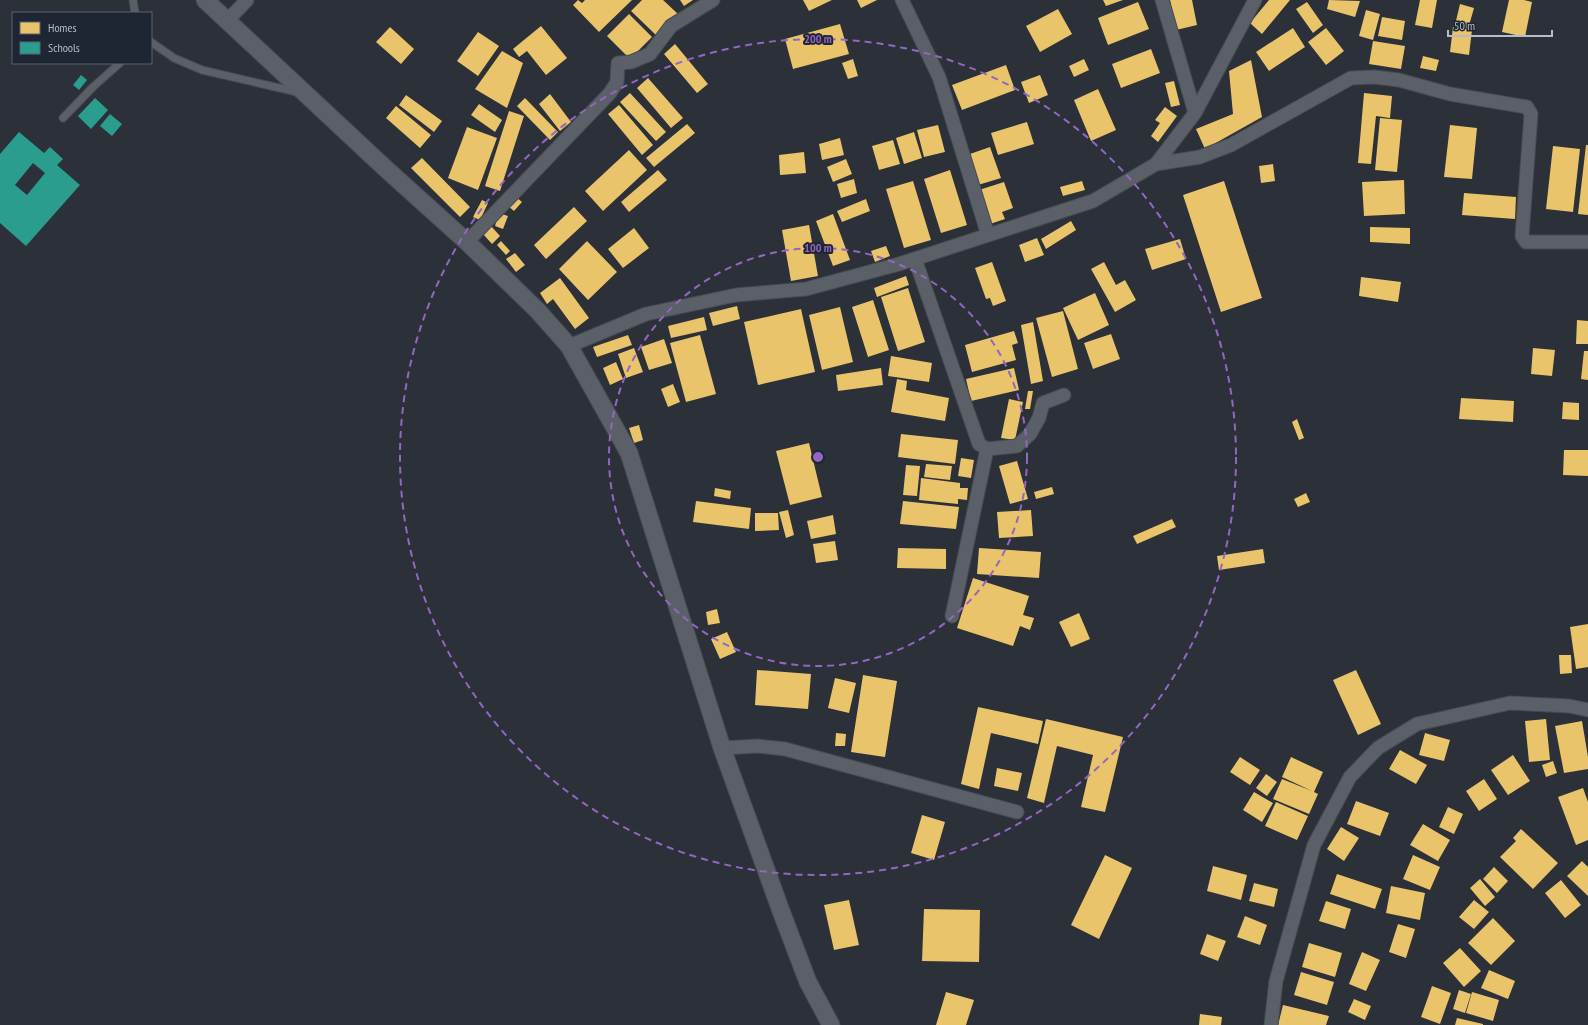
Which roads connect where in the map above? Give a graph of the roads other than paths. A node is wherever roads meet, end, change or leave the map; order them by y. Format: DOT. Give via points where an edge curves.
graph roads {
  1 [pos="133,0"];
  2 [pos="205,0"];
  3 [pos="247,0"];
  4 [pos="713,0"];
  5 [pos="902,0"];
  6 [pos="1162,0"];
  7 [pos="1255,0"];
  8 [pos="135,12"];
  9 [pos="227,21"];
  10 [pos="152,43"];
  11 [pos="119,64"];
  12 [pos="307,94"];
  13 [pos="1195,113"];
  14 [pos="63,118"];
  15 [pos="1156,164"];
  16 [pos="988,235"];
  17 [pos="467,242"];
  18 [pos="1588,242"];
  19 [pos="915,259"];
  20 [pos="569,346"];
  21 [pos="1064,395"];
  22 [pos="986,449"];
  23 [pos="952,616"];
  24 [pos="1588,710"];
  25 [pos="722,748"];
  26 [pos="1018,812"];
  27 [pos="831,1025"];
  28 [pos="1271,1025"];
  1 -- 8 [label="lane"];
  2 -- 9 [label="street"];
  3 -- 9 [label="street"];
  4 -- 17 [label="street" via="671,26 650,54 631,62 618,63 617,82 610,92"];
  5 -- 16 [label="street" via="939,77"];
  6 -- 13 [label="street"];
  7 -- 13 [label="street"];
  9 -- 12 [label="street"];
  10 -- 12 [label="lane" via="174,58 202,70"];
  11 -- 14 [label="lane"];
  12 -- 17 [label="street"];
  13 -- 15 [label="street"];
  15 -- 16 [label="street" via="1093,201"];
  15 -- 18 [label="street" via="1200,157 1231,145 1351,78 1374,76 1399,80 1450,94 1527,107 1531,114 1523,240"];
  16 -- 19 [label="street"];
  17 -- 20 [label="street" via="537,310"];
  19 -- 20 [label="street" via="806,289 736,295 646,314"];
  19 -- 22 [label="street" via="979,444"];
  20 -- 25 [label="street" via="629,453"];
  21 -- 22 [label="street" via="1043,403 1039,418 1030,434 1017,446"];
  22 -- 23 [label="street"];
  24 -- 28 [label="street" via="1569,706 1510,703 1417,724 1378,748 1350,777 1314,845 1276,981"];
  25 -- 26 [label="street" via="785,748"];
  25 -- 27 [label="street" via="808,982"];
}
